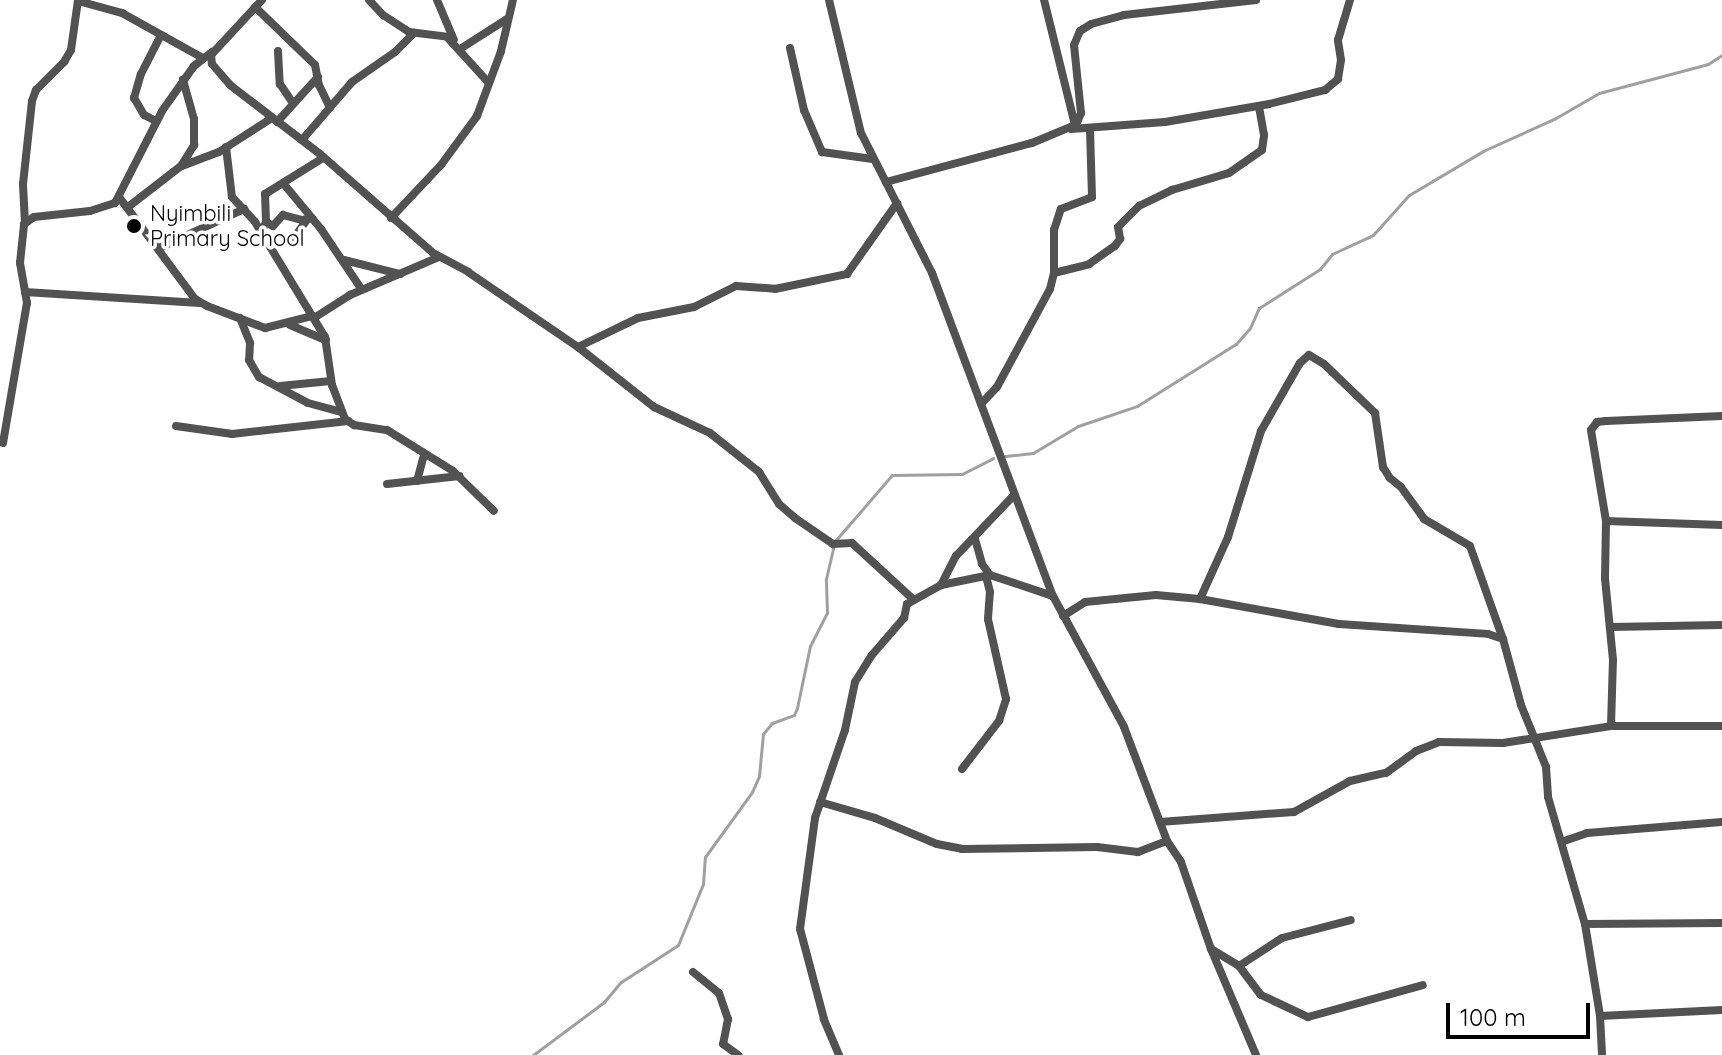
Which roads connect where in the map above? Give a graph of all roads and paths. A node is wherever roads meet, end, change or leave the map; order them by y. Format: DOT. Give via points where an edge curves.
graph roads {
  1 [pos="78,0"];
  2 [pos="117,0"];
  3 [pos="262,0"];
  4 [pos="369,0"];
  5 [pos="437,0"];
  6 [pos="513,0"];
  7 [pos="829,0"];
  8 [pos="1044,0"];
  9 [pos="1256,0"];
  10 [pos="1350,0"];
  11 [pos="255,7"];
  12 [pos="123,14"];
  13 [pos="508,18"];
  14 [pos="414,33"];
  15 [pos="161,35"];
  16 [pos="458,46"];
  17 [pos="790,48"];
  18 [pos="278,51"];
  19 [pos="213,52"];
  20 [pos="203,58"];
  21 [pos="318,77"];
  22 [pos="183,80"];
  23 [pos="488,82"];
  24 [pos="293,103"];
  25 [pos="1259,106"];
  26 [pos="330,108"];
  27 [pos="275,120"];
  28 [pos="156,121"];
  29 [pos="1073,127"];
  30 [pos="1090,128"];
  31 [pos="302,140"];
  32 [pos="226,147"];
  33 [pos="323,158"];
  34 [pos="873,159"];
  35 [pos="181,166"];
  36 [pos="886,182"];
  37 [pos="283,183"];
  38 [pos="119,197"];
  39 [pos="897,203"];
  40 [pos="128,207"];
  41 [pos="244,209"];
  42 [pos="391,218"];
  43 [pos="309,219"];
  44 [pos="266,222"];
  45 [pos="25,223"];
  46 [pos="261,232"];
  47 [pos="293,239"];
  48 [pos="159,248"];
  49 [pos="439,257"];
  50 [pos="343,260"];
  51 [pos="1054,273"];
  52 [pos="402,275"];
  53 [pos="362,290"];
  54 [pos="25,292"];
  55 [pos="202,303"];
  56 [pos="240,317"];
  57 [pos="313,317"];
  58 [pos="289,324"];
  59 [pos="326,340"];
  60 [pos="578,347"];
  61 [pos="331,381"];
  62 [pos="280,386"];
  63 [pos="981,404"];
  64 [pos="342,412"];
  65 [pos="1722,416"];
  66 [pos="349,421"];
  67 [pos="176,426"];
  68 [pos="3,443"];
  69 [pos="424,454"];
  70 [pos="461,476"];
  71 [pos="417,481"];
  72 [pos="387,484"];
  73 [pos="1014,495"];
  74 [pos="494,511"];
  75 [pos="1606,521"];
  76 [pos="1722,525"];
  77 [pos="975,539"];
  78 [pos="988,576"];
  79 [pos="941,585"];
  80 [pos="1053,596"];
  81 [pos="1200,599"];
  82 [pos="914,600"];
  83 [pos="1063,616"];
  84 [pos="1722,625"];
  85 [pos="1611,627"];
  86 [pos="1503,639"];
  87 [pos="1611,726"];
  88 [pos="1722,726"];
  89 [pos="1537,739"];
  90 [pos="962,769"];
  91 [pos="820,802"];
  92 [pos="1160,822"];
  93 [pos="1722,822"];
  94 [pos="1167,841"];
  95 [pos="1564,841"];
  96 [pos="1351,920"];
  97 [pos="1722,923"];
  98 [pos="1585,924"];
  99 [pos="1211,949"];
  100 [pos="1239,966"];
  101 [pos="693,972"];
  102 [pos="1423,985"];
  103 [pos="1722,1010"];
  104 [pos="1600,1016"];
  105 [pos="738,1055"];
  106 [pos="839,1055"];
  107 [pos="1256,1055"];
  108 [pos="1602,1055"];
  1 -- 12 [label="street"];
  1 -- 45 [label="street" via="71,50 32,101 23,184"];
  2 -- 12 [label="street"];
  3 -- 11 [label="street"];
  4 -- 14 [label="street"];
  5 -- 16 [label="street"];
  6 -- 13 [label="street"];
  7 -- 34 [label="street" via="856,116"];
  8 -- 29 [label="street"];
  9 -- 29 [label="street" via="1124,15 1080,31 1074,45 1081,113"];
  10 -- 25 [label="street" via="1338,40 1338,79 1315,94"];
  11 -- 19 [label="street"];
  11 -- 21 [label="street" via="310,59"];
  12 -- 15 [label="street"];
  13 -- 16 [label="street"];
  13 -- 23 [label="street"];
  14 -- 16 [label="street" via="447,37"];
  14 -- 26 [label="street" via="352,82"];
  15 -- 20 [label="street"];
  15 -- 28 [label="street" via="134,98 144,115"];
  16 -- 23 [label="street"];
  17 -- 34 [label="street" via="804,110 822,152"];
  18 -- 24 [label="street" via="280,84"];
  19 -- 20 [label="street"];
  19 -- 27 [label="street" via="212,64 230,85"];
  20 -- 22 [label="street"];
  21 -- 24 [label="street"];
  21 -- 26 [label="street"];
  22 -- 28 [label="street"];
  22 -- 35 [label="street" via="195,134"];
  23 -- 42 [label="street" via="470,128"];
  24 -- 27 [label="street"];
  25 -- 30 [label="street"];
  25 -- 51 [label="street" via="1262,150 1220,176 1139,206 1118,227 1115,246 1097,260"];
  26 -- 31 [label="street"];
  27 -- 31 [label="street"];
  27 -- 32 [label="street"];
  28 -- 38 [label="street"];
  29 -- 30 [label="street"];
  29 -- 36 [label="street"];
  30 -- 51 [label="street" via="1092,197 1067,205 1058,214"];
  31 -- 33 [label="street"];
  32 -- 35 [label="street"];
  32 -- 41 [label="street" via="229,188"];
  33 -- 37 [label="street"];
  33 -- 42 [label="street"];
  34 -- 36 [label="street"];
  35 -- 40 [label="street"];
  36 -- 39 [label="street"];
  37 -- 43 [label="street"];
  37 -- 44 [label="street" via="265,194"];
  38 -- 40 [label="street"];
  38 -- 45 [label="street" via="104,208 34,217"];
  39 -- 60 [label="street" via="847,274 775,289 736,286 694,307 638,318"];
  39 -- 63 [label="street" via="932,273"];
  40 -- 48 [label="street"];
  41 -- 46 [label="street"];
  41 -- 48 [label="street"];
  42 -- 49 [label="street"];
  43 -- 44 [label="street" via="283,215 273,226"];
  43 -- 47 [label="street"];
  43 -- 50 [label="street"];
  44 -- 46 [label="street"];
  45 -- 54 [label="street" via="20,263"];
  46 -- 57 [label="street"];
  48 -- 55 [label="street"];
  49 -- 52 [label="street"];
  49 -- 60 [label="street"];
  50 -- 52 [label="street"];
  50 -- 53 [label="street"];
  51 -- 63 [label="street" via="997,387"];
  52 -- 53 [label="street"];
  53 -- 57 [label="street"];
  54 -- 55 [label="street"];
  54 -- 68 [label="street"];
  55 -- 56 [label="street"];
  56 -- 58 [label="street" via="265,328"];
  56 -- 62 [label="street" via="250,343 252,370"];
  57 -- 58 [label="street"];
  57 -- 59 [label="street"];
  58 -- 59 [label="street"];
  59 -- 61 [label="street"];
  60 -- 82 [label="street" via="654,407 710,433 759,472 795,518 833,544 852,543"];
  61 -- 62 [label="street"];
  61 -- 64 [label="street"];
  62 -- 64 [label="street" via="308,403"];
  63 -- 73 [label="street"];
  64 -- 66 [label="street"];
  65 -- 75 [label="street" via="1597,422 1591,430 1592,447"];
  66 -- 67 [label="street" via="232,434"];
  66 -- 69 [label="street" via="387,430"];
  69 -- 70 [label="street"];
  69 -- 71 [label="street"];
  70 -- 71 [label="street"];
  70 -- 74 [label="street"];
  71 -- 72 [label="street"];
  73 -- 77 [label="street"];
  73 -- 80 [label="street"];
  75 -- 76 [label="street"];
  75 -- 85 [label="street"];
  77 -- 78 [label="street"];
  77 -- 79 [label="street" via="956,556"];
  78 -- 79 [label="street"];
  78 -- 80 [label="street"];
  78 -- 90 [label="street" via="988,619 1006,699 999,721"];
  79 -- 82 [label="street"];
  80 -- 83 [label="street"];
  81 -- 83 [label="street" via="1126,595 1085,602"];
  81 -- 86 [label="street" via="1339,624"];
  81 -- 86 [label="street" via="1228,537 1261,431 1309,355 1375,413 1383,467 1424,519 1470,546"];
  82 -- 91 [label="street" via="855,682"];
  83 -- 92 [label="street" via="1124,727"];
  84 -- 85 [label="street"];
  85 -- 87 [label="street"];
  86 -- 89 [label="street" via="1521,705"];
  87 -- 88 [label="street"];
  87 -- 89 [label="street"];
  89 -- 92 [label="street" via="1428,745 1386,773 1350,781 1285,814"];
  89 -- 95 [label="street" via="1548,797"];
  91 -- 94 [label="street" via="962,849 1097,847 1138,852"];
  91 -- 106 [label="street" via="800,929"];
  92 -- 94 [label="street"];
  93 -- 95 [label="street" via="1600,832"];
  94 -- 99 [label="street" via="1181,862"];
  95 -- 98 [label="street" via="1565,863"];
  96 -- 100 [label="street" via="1282,938"];
  97 -- 98 [label="street"];
  98 -- 104 [label="street"];
  99 -- 100 [label="street"];
  99 -- 107 [label="street"];
  100 -- 102 [label="street" via="1261,995 1308,1017"];
  101 -- 105 [label="street" via="719,993 728,1019 723,1044"];
  103 -- 104 [label="street"];
  104 -- 108 [label="street"];
}
